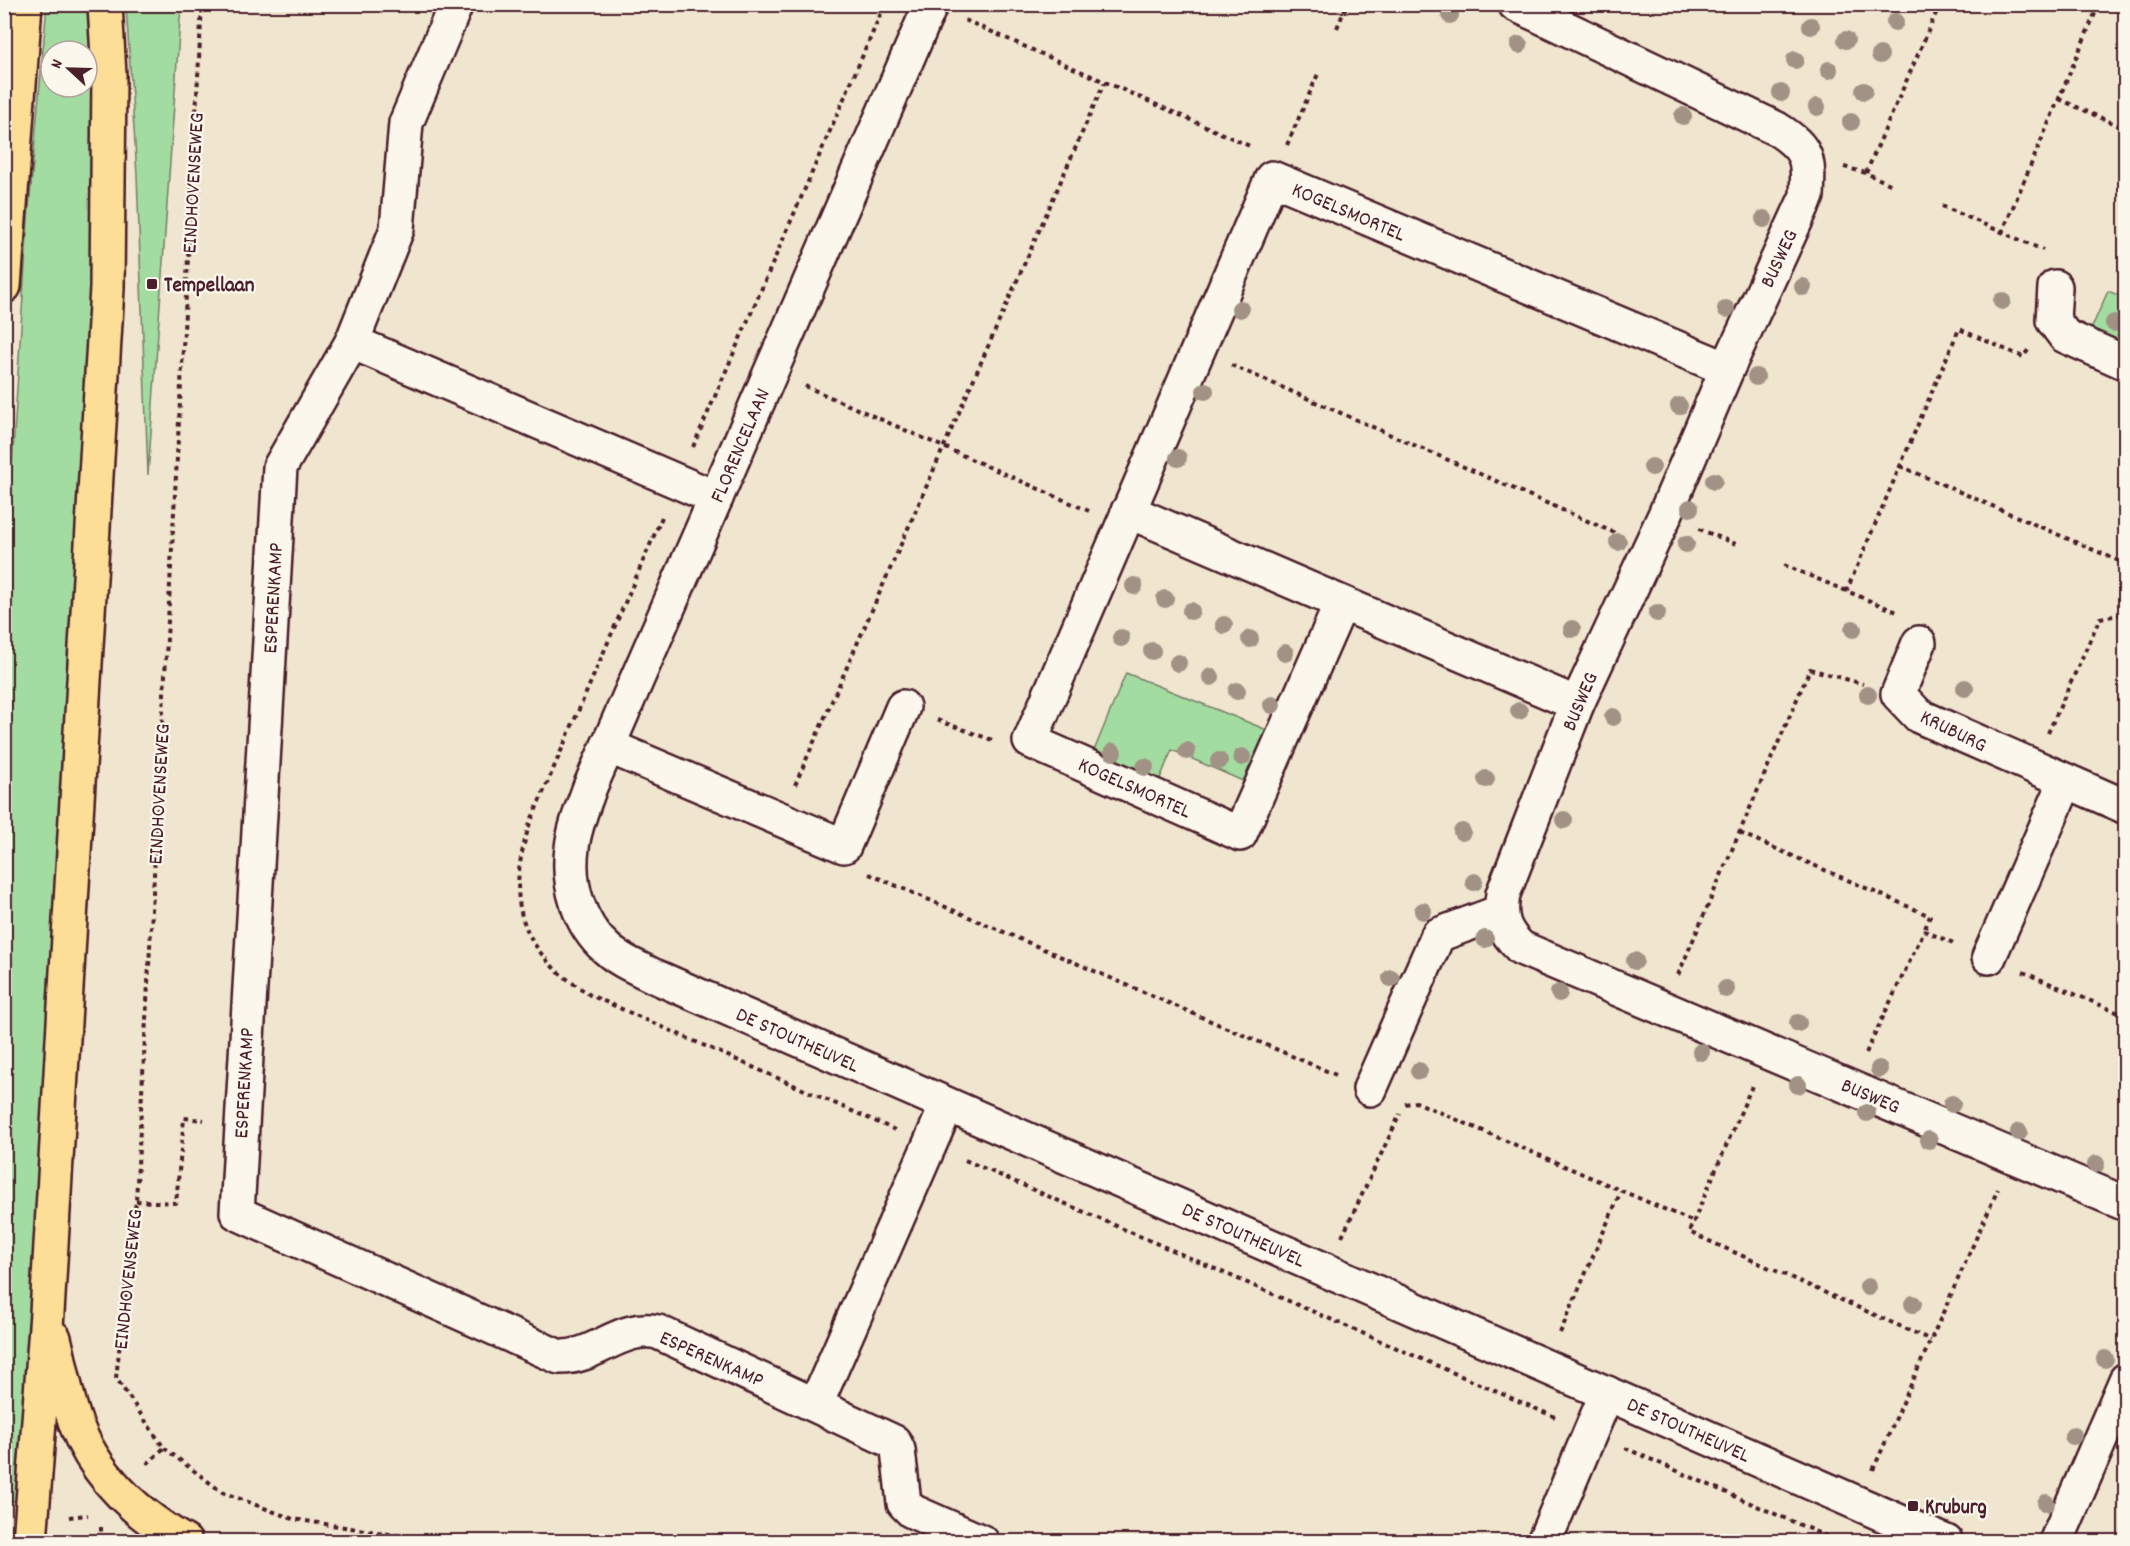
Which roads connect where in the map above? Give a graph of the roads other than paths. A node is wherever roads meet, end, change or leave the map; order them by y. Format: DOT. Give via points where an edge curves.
graph roads {
  1 [pos="26,4"];
  2 [pos="105,4"];
  3 [pos="456,4"];
  4 [pos="931,4"];
  5 [pos="1515,4"];
  6 [pos="4,286"];
  7 [pos="2055,287"];
  8 [pos="352,342"];
  9 [pos="2126,363"];
  10 [pos="1727,369"];
  11 [pos="716,498"];
  12 [pos="1125,518"];
  13 [pos="1341,604"];
  14 [pos="1919,643"];
  15 [pos="1577,704"];
  16 [pos="903,707"];
  17 [pos="608,746"];
  18 [pos="2066,781"];
  19 [pos="2126,807"];
  20 [pos="574,890"];
  21 [pos="1500,912"];
  22 [pos="1989,957"];
  23 [pos="1370,1089"];
  24 [pos="947,1105"];
  25 [pos="2126,1204"];
  26 [pos="47,1313"];
  27 [pos="2126,1380"];
  28 [pos="1607,1393"];
  29 [pos="816,1404"];
  30 [pos="30,1542"];
  31 [pos="185,1542"];
  32 [pos="982,1542"];
  33 [pos="1544,1542"];
  34 [pos="1946,1542"];
  35 [pos="2056,1542"];
  1 -- 6 [label="main road"];
  2 -- 26 [label="main road" via="109,75 107,288"];
  3 -- 8 [label="street, ESPERENKAMP" via="406,123 397,229"];
  4 -- 11 [label="street, FLORENCELAAN"];
  5 -- 10 [label="street, BUSWEG" via="1777,129 1795,141 1806,156 1807,196"];
  7 -- 9 [label="street" via="2053,320 2065,336"];
  8 -- 11 [label="street"];
  8 -- 29 [label="street, ESPERENKAMP" via="280,466 237,1213 559,1357 571,1358 636,1330 658,1332"];
  10 -- 12 [label="street, KOGELSMORTEL" via="1276,169"];
  10 -- 15 [label="street, BUSWEG" via="1665,515"];
  11 -- 17 [label="street, FLORENCELAAN"];
  12 -- 13 [label="street"];
  12 -- 13 [label="street, KOGELSMORTEL" via="1030,741 1240,834"];
  13 -- 15 [label="street"];
  14 -- 18 [label="street, KRUBURG" via="1898,694 1919,716"];
  15 -- 21 [label="street, BUSWEG" via="1503,894"];
  16 -- 17 [label="street" via="844,846"];
  17 -- 20 [label="street, FLORENCELAAN" via="578,820 572,848"];
  18 -- 19 [label="street, KRUBURG"];
  18 -- 22 [label="street"];
  20 -- 24 [label="street, DE STOUTHEUVEL" via="592,933 621,959"];
  21 -- 23 [label="street" via="1438,935"];
  21 -- 25 [label="street, BUSWEG" via="1511,939 1521,948"];
  24 -- 28 [label="street, DE STOUTHEUVEL"];
  24 -- 29 [label="street"];
  26 -- 30 [label="main road"];
  26 -- 31 [label="main road" via="72,1412 89,1452 116,1491 149,1520"];
  27 -- 35 [label="street"];
  28 -- 33 [label="street"];
  28 -- 34 [label="street, DE STOUTHEUVEL"];
  29 -- 32 [label="street, ESPERENKAMP" via="894,1442 904,1503 912,1511"];
}
